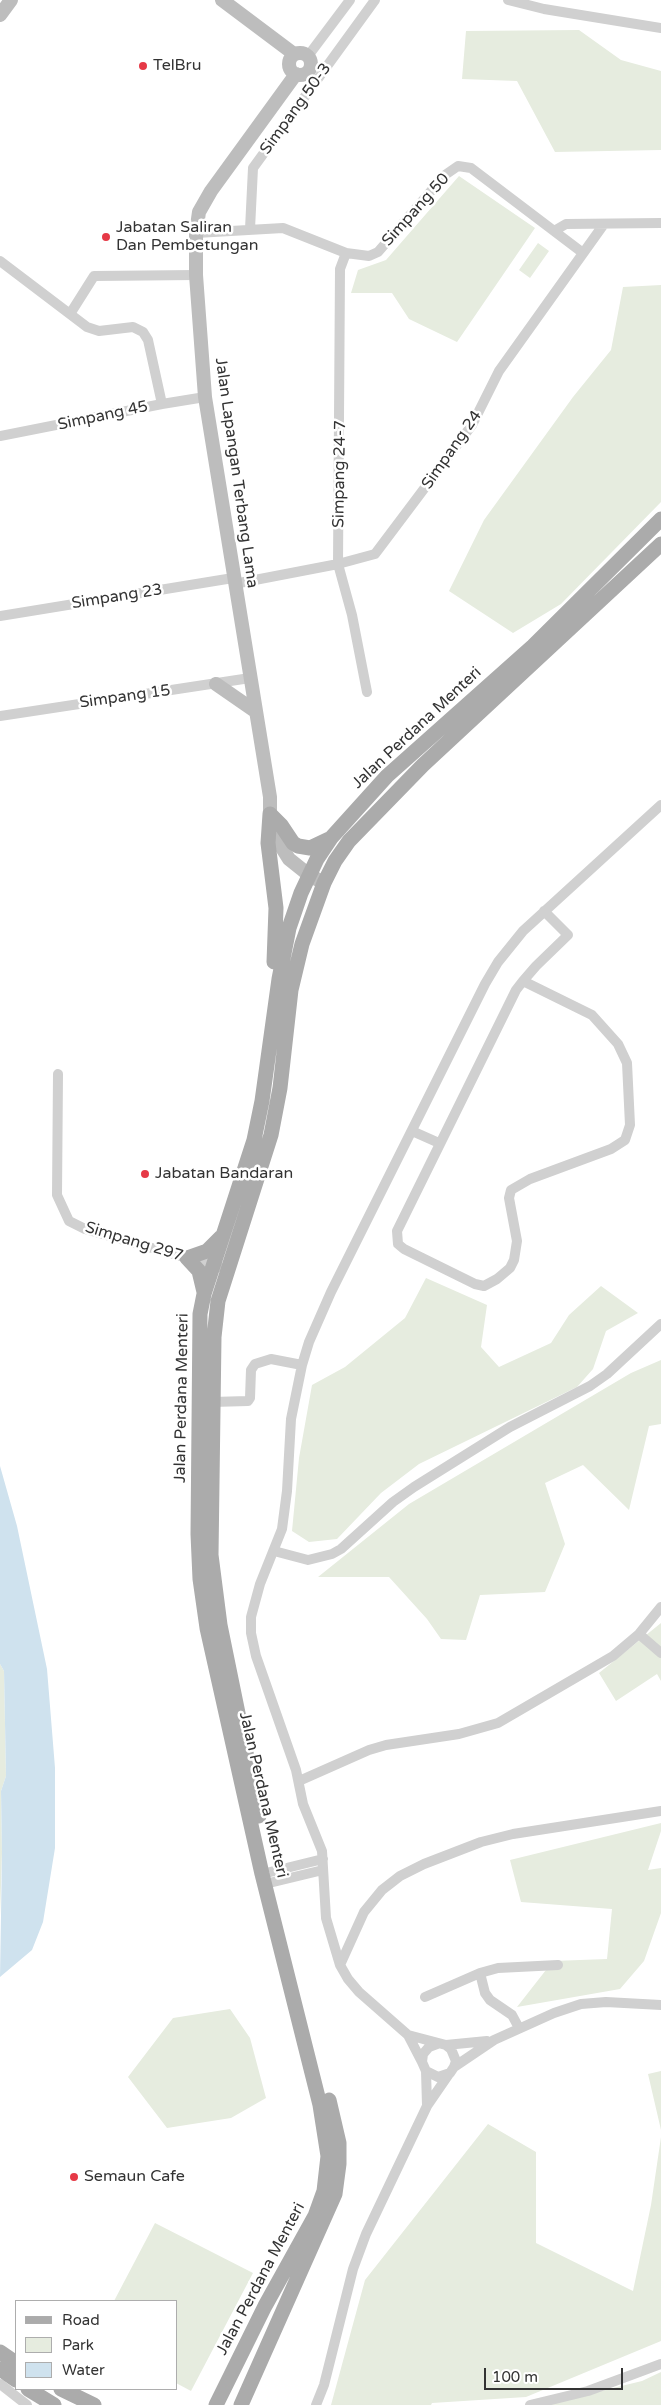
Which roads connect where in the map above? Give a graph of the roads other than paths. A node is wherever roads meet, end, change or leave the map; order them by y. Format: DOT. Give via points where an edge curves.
graph roads {
  1 [pos="11,0"];
  2 [pos="222,0"];
  3 [pos="350,0"];
  4 [pos="376,0"];
  5 [pos="508,0"];
  6 [pos="0,15"];
  7 [pos="661,28"];
  8 [pos="294,54"];
  9 [pos="308,56"];
  10 [pos="296,74"];
  11 [pos="661,222"];
  12 [pos="604,224"];
  13 [pos="250,229"];
  14 [pos="554,231"];
  15 [pos="196,233"];
  16 [pos="346,253"];
  17 [pos="583,253"];
  18 [pos="0,261"];
  19 [pos="196,276"];
  20 [pos="70,314"];
  21 [pos="205,397"];
  22 [pos="162,404"];
  23 [pos="0,436"];
  24 [pos="661,519"];
  25 [pos="661,544"];
  26 [pos="338,564"];
  27 [pos="234,581"];
  28 [pos="0,616"];
  29 [pos="250,678"];
  30 [pos="216,684"];
  31 [pos="367,692"];
  32 [pos="255,712"];
  33 [pos="0,716"];
  34 [pos="661,805"];
  35 [pos="270,814"];
  36 [pos="331,838"];
  37 [pos="309,875"];
  38 [pos="324,883"];
  39 [pos="544,911"];
  40 [pos="523,981"];
  41 [pos="274,1011"];
  42 [pos="58,1074"];
  43 [pos="412,1131"];
  44 [pos="439,1143"];
  45 [pos="223,1236"];
  46 [pos="187,1258"];
  47 [pos="220,1267"];
  48 [pos="204,1294"];
  49 [pos="661,1324"];
  50 [pos="302,1365"];
  51 [pos="212,1402"];
  52 [pos="274,1552"];
  53 [pos="661,1607"];
  54 [pos="639,1634"];
  55 [pos="661,1653"];
  56 [pos="299,1781"];
  57 [pos="661,1811"];
  58 [pos="323,1859"];
  59 [pos="323,1870"];
  60 [pos="268,1878"];
  61 [pos="340,1965"];
  62 [pos="558,1965"];
  63 [pos="480,1973"];
  64 [pos="426,1997"];
  65 [pos="661,2005"];
  66 [pos="519,2028"];
  67 [pos="408,2034"];
  68 [pos="494,2040"];
  69 [pos="442,2044"];
  70 [pos="424,2067"];
  71 [pos="452,2070"];
  72 [pos="426,2106"];
  73 [pos="0,2352"];
  74 [pos="15,2362"];
  75 [pos="661,2364"];
  76 [pos="0,2369"];
  77 [pos="15,2379"];
  78 [pos="0,2384"];
  79 [pos="30,2390"];
  80 [pos="62,2390"];
  81 [pos="216,2403"];
  82 [pos="27,2405"];
  83 [pos="54,2405"];
  84 [pos="94,2405"];
  85 [pos="241,2405"];
  86 [pos="316,2405"];
  87 [pos="530,2405"];
  1 -- 6 [label="street"];
  2 -- 8 [label="street"];
  3 -- 9 [label="street"];
  4 -- 13 [label="street, Simpang 50-3" via="253,168"];
  5 -- 7 [label="street"];
  8 -- 9 [label="street" via="301,52"];
  8 -- 10 [label="street" via="289,64"];
  9 -- 10 [label="street" via="312,62 310,70"];
  10 -- 15 [label="street, Jalan Lapangan Terbang Lama" via="211,191 199,212"];
  11 -- 12 [label="street"];
  12 -- 14 [label="street" via="566,224"];
  12 -- 17 [label="street, Simpang 24"];
  13 -- 15 [label="street, Simpang 50"];
  13 -- 16 [label="street, Simpang 50" via="283,228"];
  14 -- 16 [label="street, Simpang 50" via="471,168 458,166 445,175 378,252 369,256"];
  14 -- 17 [label="street, Simpang 50"];
  15 -- 19 [label="street, Jalan Lapangan Terbang Lama"];
  16 -- 26 [label="street, Simpang 24-7" via="340,268"];
  17 -- 26 [label="street, Simpang 24" via="499,371 472,425 374,554"];
  18 -- 20 [label="street"];
  19 -- 20 [label="street" via="94,276"];
  19 -- 21 [label="street, Jalan Lapangan Terbang Lama"];
  20 -- 22 [label="street" via="87,327 99,331 133,327 143,332 148,340"];
  21 -- 22 [label="street, Simpang 45"];
  21 -- 27 [label="street, Jalan Lapangan Terbang Lama"];
  22 -- 23 [label="street, Simpang 45"];
  24 -- 36 [label="main road, Jalan Perdana Menteri" via="533,646 387,776"];
  25 -- 38 [label="main road, Jalan Perdana Menteri" via="417,771 349,842"];
  26 -- 27 [label="street, Simpang 24"];
  26 -- 31 [label="street, Simpang 24-7"];
  27 -- 28 [label="street, Simpang 23"];
  27 -- 29 [label="street, Jalan Lapangan Terbang Lama"];
  29 -- 30 [label="street, Simpang 15"];
  29 -- 32 [label="street, Jalan Lapangan Terbang Lama"];
  30 -- 32 [label="street"];
  30 -- 33 [label="street, Simpang 15"];
  32 -- 35 [label="street, Jalan Lapangan Terbang Lama"];
  34 -- 39 [label="street"];
  35 -- 36 [label="main road" via="293,842 304,848 319,846"];
  35 -- 37 [label="street, Jalan Lapangan Terbang Lama" via="279,843 289,859"];
  35 -- 41 [label="main road" via="268,843 276,908"];
  36 -- 37 [label="main road, Jalan Perdana Menteri"];
  37 -- 38 [label="street, Jalan Lapangan Terbang Lama"];
  37 -- 41 [label="main road, Jalan Perdana Menteri" via="289,928"];
  38 -- 47 [label="main road, Jalan Perdana Menteri" via="294,976 271,1135"];
  39 -- 40 [label="street" via="568,935"];
  39 -- 43 [label="street" via="498,962"];
  40 -- 44 [label="street"];
  40 -- 44 [label="street" via="592,1015 618,1044 627,1063 628,1077 630,1125 624,1140 612,1149 530,1179 511,1190 509,1198 517,1241 514,1260 510,1268 484,1286 398,1244 397,1231"];
  41 -- 45 [label="main road, Jalan Perdana Menteri" via="254,1140"];
  42 -- 46 [label="street, Simpang 297" via="57,1195 70,1221 85,1229"];
  43 -- 44 [label="street"];
  43 -- 50 [label="street" via="317,1320"];
  45 -- 46 [label="main road" via="207,1251"];
  45 -- 47 [label="main road, Jalan Perdana Menteri"];
  46 -- 47 [label="street, Simpang 297"];
  46 -- 48 [label="main road" via="198,1270"];
  47 -- 48 [label="main road, Jalan Perdana Menteri"];
  47 -- 51 [label="main road, Jalan Perdana Menteri"];
  48 -- 60 [label="main road, Jalan Perdana Menteri" via="199,1330 200,1579 207,1628"];
  49 -- 52 [label="street" via="602,1378 510,1427 414,1487 341,1549 308,1560"];
  50 -- 51 [label="street" via="271,1359 255,1364 251,1370 248,1402"];
  50 -- 52 [label="street" via="291,1419 282,1529"];
  51 -- 60 [label="main road, Jalan Perdana Menteri" via="210,1533 216,1602"];
  52 -- 56 [label="street" via="255,1603 251,1632 256,1656"];
  53 -- 54 [label="street"];
  54 -- 55 [label="street"];
  54 -- 56 [label="street" via="613,1656 498,1723 459,1734 386,1745"];
  56 -- 58 [label="street" via="303,1804 316,1832"];
  57 -- 61 [label="street" via="513,1834 481,1842 424,1864 382,1890 364,1912"];
  58 -- 59 [label="street"];
  58 -- 60 [label="street"];
  59 -- 60 [label="street"];
  59 -- 61 [label="street" via="326,1918"];
  60 -- 81 [label="main road, Jalan Perdana Menteri" via="324,2120 328,2156 326,2178 315,2216"];
  60 -- 85 [label="main road, Jalan Perdana Menteri" via="336,2125 339,2164 330,2209"];
  61 -- 67 [label="street" via="359,1992"];
  62 -- 63 [label="street" via="516,1966"];
  63 -- 64 [label="street"];
  63 -- 66 [label="street" via="485,1993 512,2015"];
  65 -- 66 [label="street" via="581,2004"];
  66 -- 68 [label="street"];
  67 -- 69 [label="street"];
  67 -- 70 [label="street"];
  68 -- 69 [label="street" via="476,2044"];
  68 -- 71 [label="street"];
  69 -- 70 [label="street" via="429,2047 423,2054"];
  69 -- 71 [label="street" via="455,2054"];
  70 -- 71 [label="street" via="438,2077"];
  70 -- 72 [label="street"];
  71 -- 72 [label="street"];
  72 -- 86 [label="street" via="353,2268 324,2385"];
  73 -- 74 [label="main road"];
  75 -- 87 [label="street" via="588,2391"];
  76 -- 77 [label="main road"];
  78 -- 82 [label="street"];
  79 -- 83 [label="main road"];
  80 -- 84 [label="main road"];
}
